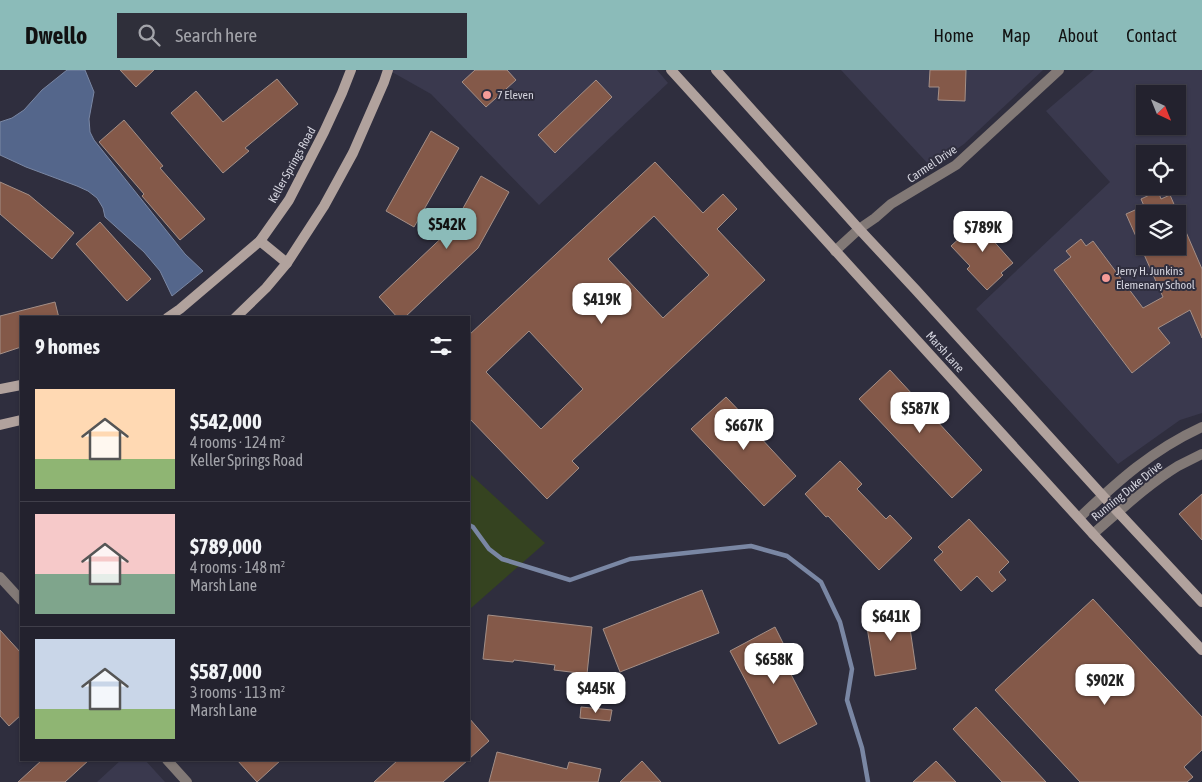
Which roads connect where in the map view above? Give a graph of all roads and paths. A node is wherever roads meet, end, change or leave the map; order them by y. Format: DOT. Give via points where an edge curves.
graph roads {
  1 [pos="351,70"];
  2 [pos="388,70"];
  3 [pos="671,70"];
  4 [pos="716,70"];
  5 [pos="1058,70"];
  6 [pos="859,229"];
  7 [pos="260,241"];
  8 [pos="835,251"];
  9 [pos="287,263"];
  10 [pos="170,316"];
  11 [pos="238,316"];
  12 [pos="20,385"];
  13 [pos="0,389"];
  14 [pos="20,420"];
  15 [pos="0,425"];
  16 [pos="1202,427"];
  17 [pos="1202,454"];
  18 [pos="1103,496"];
  19 [pos="1118,512"];
  20 [pos="1079,518"];
  21 [pos="1093,534"];
  22 [pos="0,577"];
  23 [pos="20,599"];
  24 [pos="1202,602"];
  25 [pos="1202,650"];
  26 [pos="169,761"];
  27 [pos="187,782"];
  1 -- 7 [label="main road, Keller Springs Road" via="289,200"];
  2 -- 9 [label="main road" via="352,153 324,206"];
  3 -- 8 [label="main road, Marsh Lane"];
  4 -- 6 [label="main road, Marsh Lane"];
  5 -- 6 [label="street, Carmel Drive" via="956,165 891,204"];
  6 -- 8 [label="street, Carmel Drive"];
  6 -- 18 [label="main road, Marsh Lane"];
  7 -- 9 [label="main road"];
  7 -- 10 [label="main road, Keller Springs Road"];
  8 -- 20 [label="main road, Marsh Lane"];
  9 -- 11 [label="main road"];
  12 -- 13 [label="main road"];
  14 -- 15 [label="main road"];
  16 -- 18 [label="street, Running Duke Drive" via="1164,447"];
  17 -- 19 [label="street, Running Duke Drive" via="1152,484"];
  18 -- 19 [label="main road, Marsh Lane"];
  18 -- 20 [label="street, Running Duke Drive"];
  19 -- 21 [label="street, Running Duke Drive"];
  19 -- 24 [label="main road, Marsh Lane"];
  20 -- 21 [label="main road, Marsh Lane"];
  21 -- 25 [label="main road, Marsh Lane"];
  22 -- 23 [label="street"];
  26 -- 27 [label="street"];
}
